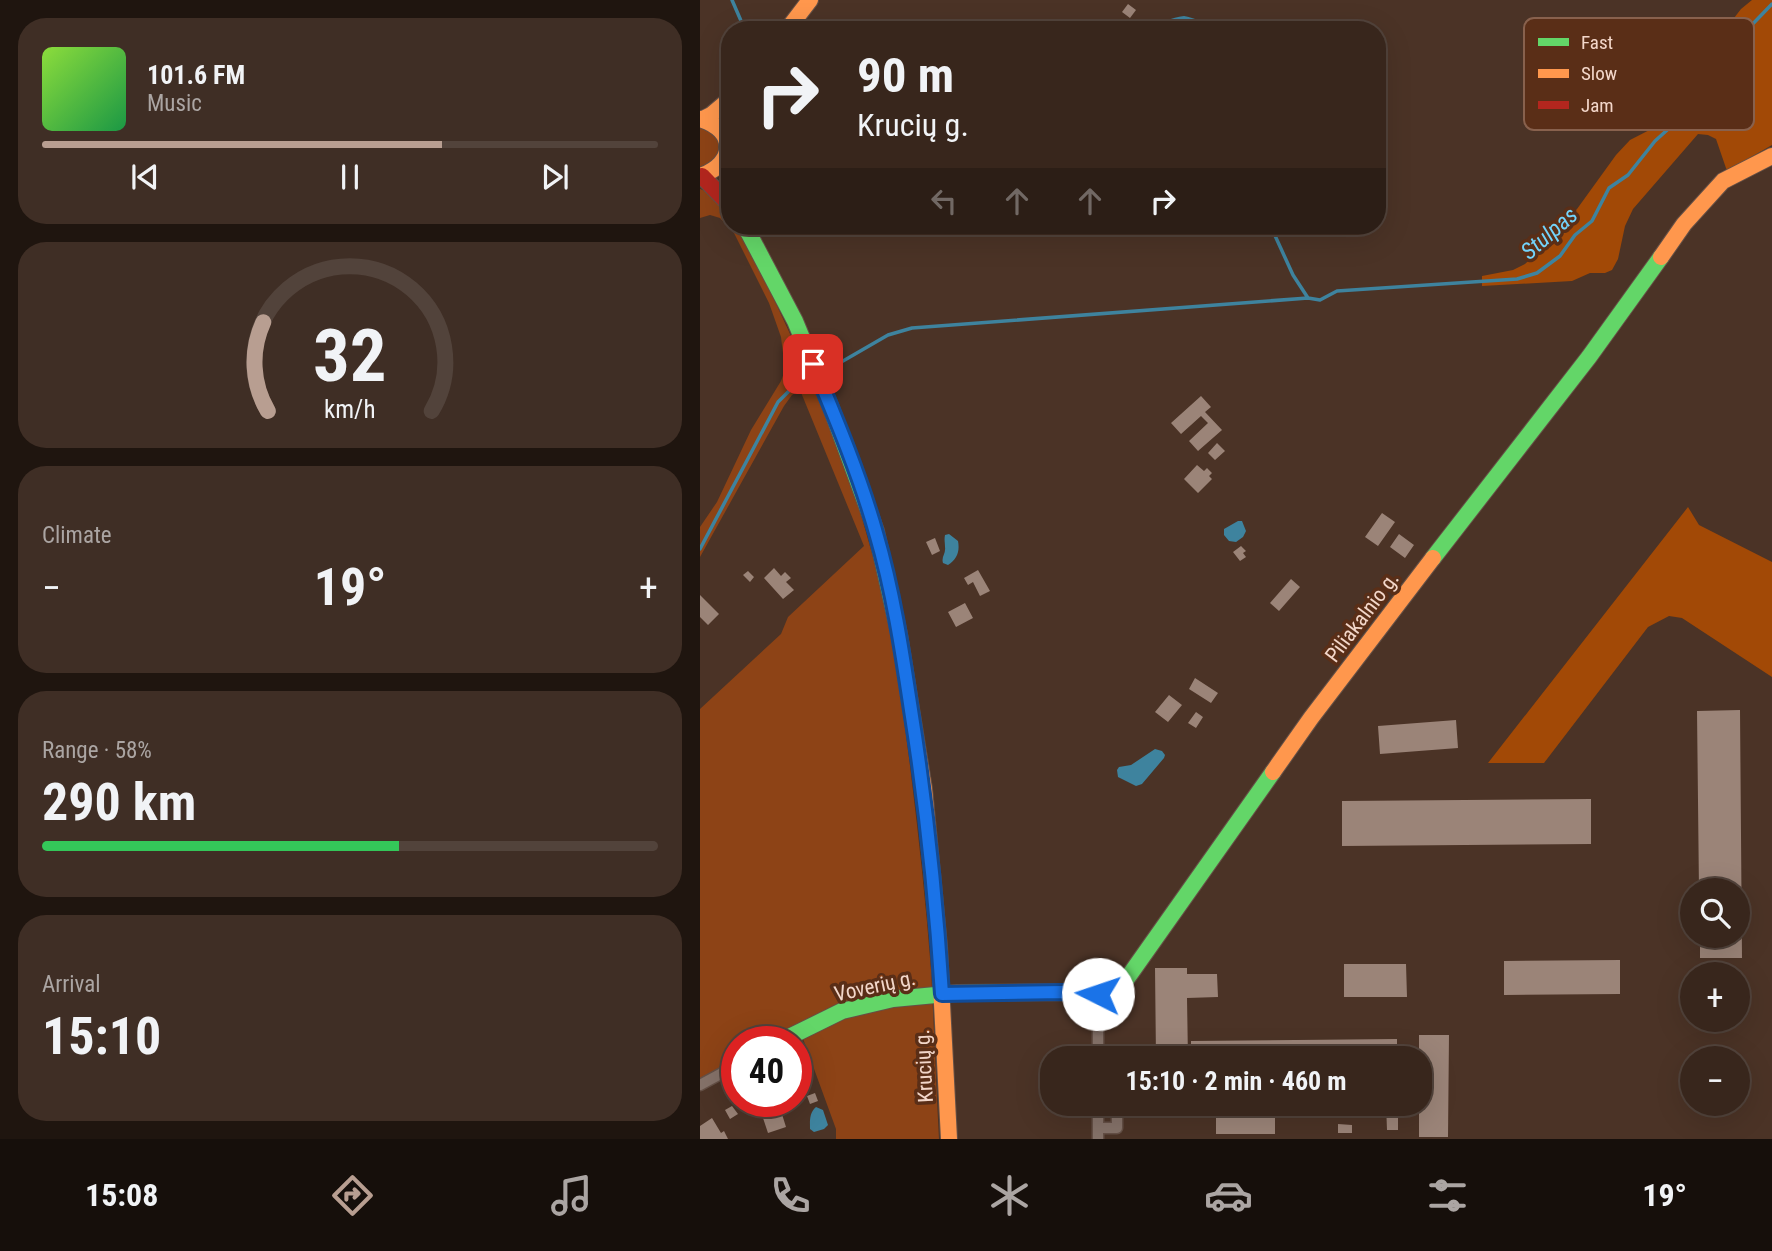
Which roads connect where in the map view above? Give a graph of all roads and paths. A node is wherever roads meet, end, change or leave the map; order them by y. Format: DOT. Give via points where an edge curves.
graph roads {
  1 [pos="810,0"];
  2 [pos="794,21"];
  3 [pos="721,106"];
  4 [pos="701,119"];
  5 [pos="721,128"];
  6 [pos="1772,156"];
  7 [pos="721,165"];
  8 [pos="701,176"];
  9 [pos="721,194"];
  10 [pos="750,235"];
  11 [pos="942,994"];
  12 [pos="1098,994"];
  13 [pos="812,1026"];
  14 [pos="1098,1046"];
  15 [pos="721,1074"];
  16 [pos="700,1085"];
  17 [pos="1098,1116"];
  18 [pos="1117,1116"];
  19 [pos="1098,1134"];
  20 [pos="948,1139"];
  1 -- 2 [label="street"];
  3 -- 4 [label="street"];
  4 -- 5 [label="street"];
  6 -- 12 [label="street, Piliakalnio g." via="1723,181 1684,225 1589,357 1311,718 1126,980 1115,990"];
  7 -- 8 [label="street"];
  8 -- 9 [label="street"];
  10 -- 11 [label="street, Krucių g." via="821,383 881,552 924,789"];
  11 -- 12 [label="street"];
  11 -- 13 [label="street, Voverių g." via="842,1011"];
  11 -- 20 [label="street, Krucių g."];
  12 -- 14 [label="street"];
  15 -- 16 [label="street"];
  17 -- 19 [label="street"];
  18 -- 19 [label="street" via="1117,1128"];
}
